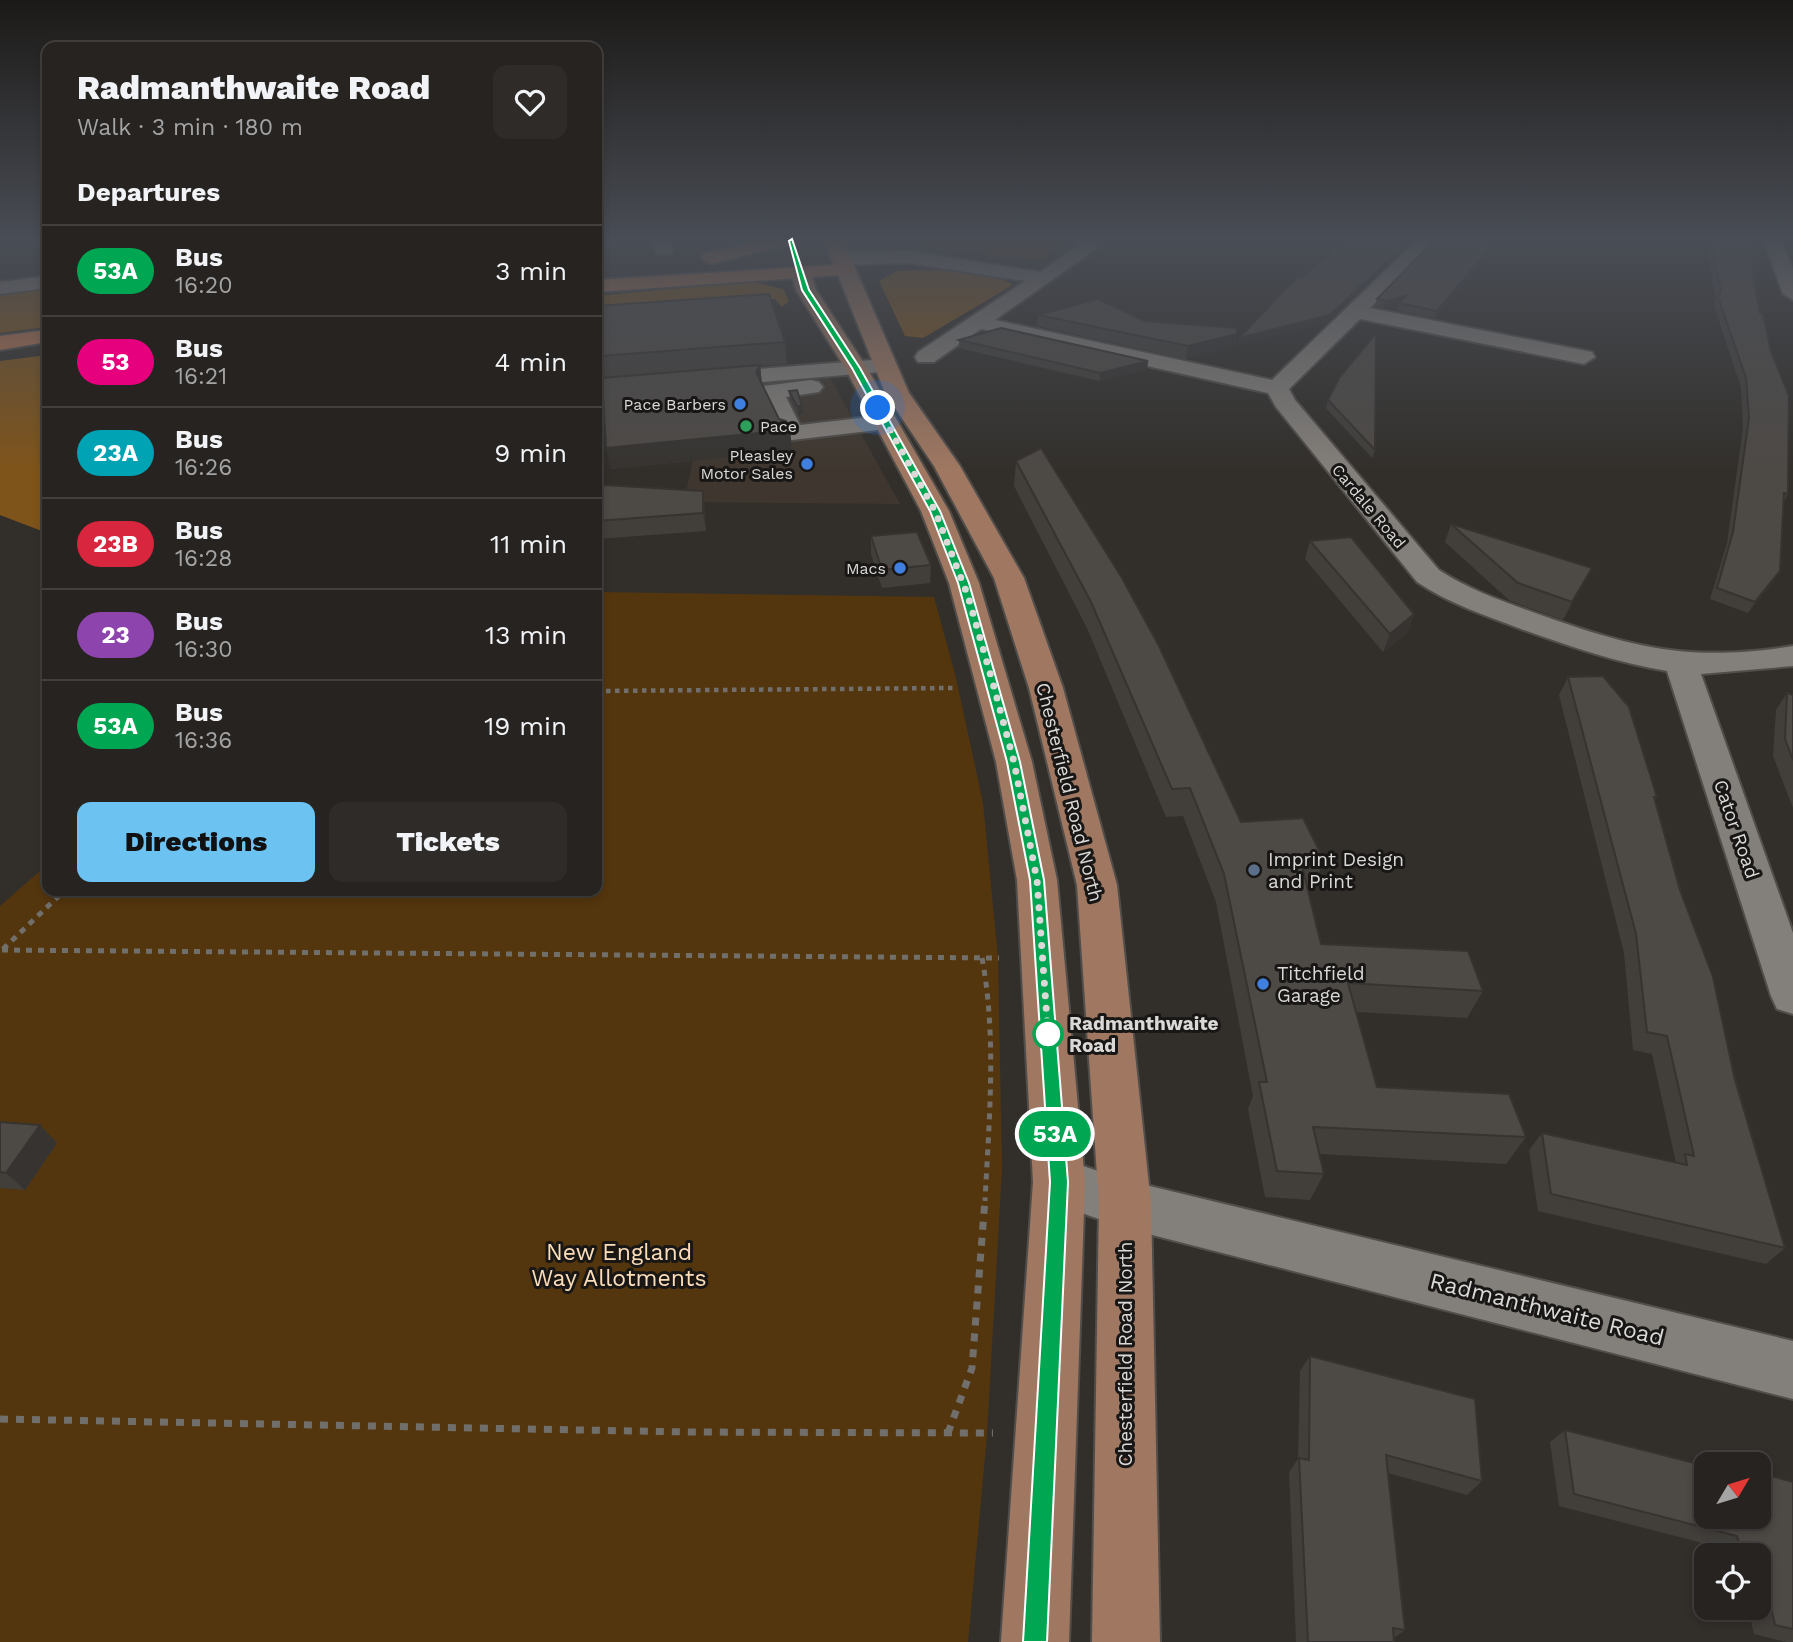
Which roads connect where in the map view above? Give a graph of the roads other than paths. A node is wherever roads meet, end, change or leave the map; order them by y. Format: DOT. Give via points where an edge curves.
graph roads {
  1 [pos="830,318"];
  2 [pos="862,318"];
  3 [pos="985,318"];
  4 [pos="1351,318"];
  5 [pos="1385,318"];
  6 [pos="978,322"];
  7 [pos="42,337"];
  8 [pos="0,343"];
  9 [pos="1584,357"];
  10 [pos="884,379"];
  11 [pos="1277,388"];
  12 [pos="602,389"];
  13 [pos="1793,656"];
  14 [pos="1681,663"];
  15 [pos="1793,996"];
  16 [pos="1059,1182"];
  17 [pos="1125,1204"];
  18 [pos="1793,1370"];
  19 [pos="1035,1642"];
  20 [pos="1126,1642"];
  1 -- 10 [label="main road, Chesterfield Road North"];
  2 -- 10 [label="main road, Chesterfield Road North"];
  3 -- 6 [label="street"];
  4 -- 11 [label="street"];
  5 -- 9 [label="street"];
  6 -- 10 [label="street"];
  6 -- 11 [label="street"];
  7 -- 8 [label="highway"];
  10 -- 12 [label="street"];
  10 -- 16 [label="main road, Chesterfield Road North" via="968,596 1014,762 1037,880"];
  10 -- 17 [label="main road, Chesterfield Road North" via="947,466 1009,578 1046,688 1097,885"];
  11 -- 14 [label="street, Cardale Road" via="1428,576 1479,603 1620,651"];
  13 -- 14 [label="street, Cardale Road" via="1744,664"];
  14 -- 15 [label="street, Cator Road"];
  16 -- 17 [label="street, Radmanthwaite Road"];
  16 -- 19 [label="main road, Chesterfield Road North"];
  17 -- 18 [label="street, Radmanthwaite Road"];
  17 -- 20 [label="main road, Chesterfield Road North"];
}
